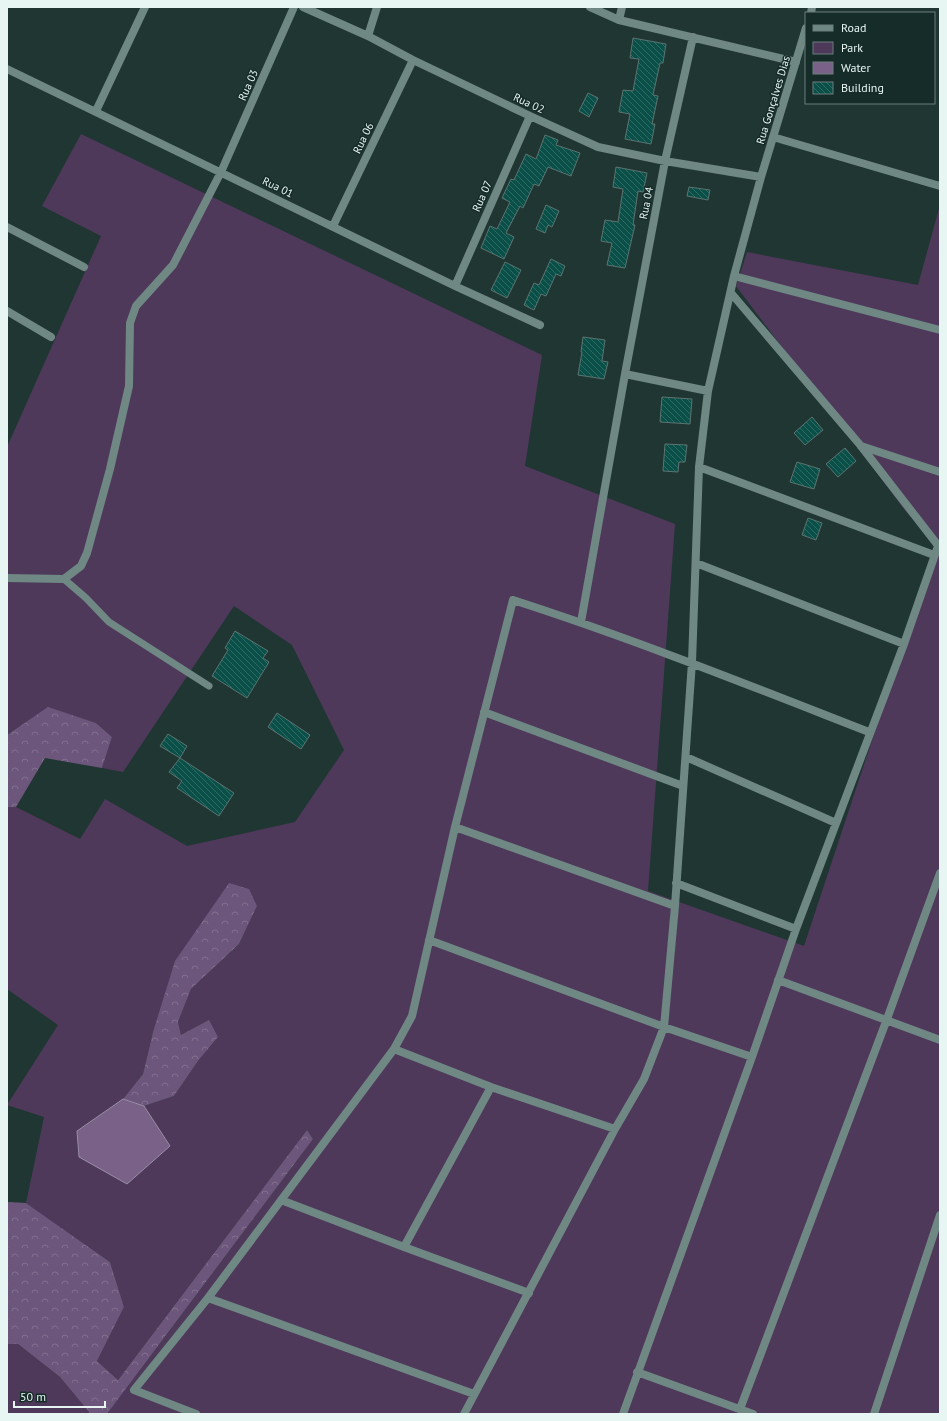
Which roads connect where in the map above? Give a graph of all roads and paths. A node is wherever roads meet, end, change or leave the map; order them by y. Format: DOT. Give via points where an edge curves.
graph roads {
  1 [pos="145,7"];
  2 [pos="294,7"];
  3 [pos="303,7"];
  4 [pos="377,7"];
  5 [pos="590,7"];
  6 [pos="622,7"];
  7 [pos="620,20"];
  8 [pos="805,31"];
  9 [pos="368,36"];
  10 [pos="693,37"];
  11 [pos="413,60"];
  12 [pos="796,62"];
  13 [pos="7,69"];
  14 [pos="96,111"];
  15 [pos="530,116"];
  16 [pos="773,137"];
  17 [pos="665,161"];
  18 [pos="221,172"];
  19 [pos="761,177"];
  20 [pos="940,186"];
  21 [pos="333,226"];
  22 [pos="7,227"];
  23 [pos="84,267"];
  24 [pos="734,276"];
  25 [pos="455,286"];
  26 [pos="731,293"];
  27 [pos="7,311"];
  28 [pos="540,326"];
  29 [pos="940,330"];
  30 [pos="51,337"];
  31 [pos="625,374"];
  32 [pos="708,391"];
  33 [pos="861,446"];
  34 [pos="699,467"];
  35 [pos="940,472"];
  36 [pos="939,547"];
  37 [pos="934,555"];
  38 [pos="696,563"];
  39 [pos="7,578"];
  40 [pos="64,579"];
  41 [pos="581,622"];
  42 [pos="904,644"];
  43 [pos="692,662"];
  44 [pos="209,686"];
  45 [pos="484,712"];
  46 [pos="870,732"];
  47 [pos="686,757"];
  48 [pos="683,786"];
  49 [pos="836,823"];
  50 [pos="455,827"];
  51 [pos="940,873"];
  52 [pos="676,883"];
  53 [pos="675,906"];
  54 [pos="796,929"];
  55 [pos="429,940"];
  56 [pos="778,980"];
  57 [pos="887,1019"];
  58 [pos="664,1027"];
  59 [pos="940,1040"];
  60 [pos="394,1048"];
  61 [pos="752,1057"];
  62 [pos="491,1087"];
  63 [pos="615,1129"];
  64 [pos="280,1200"];
  65 [pos="940,1215"];
  66 [pos="404,1247"];
  67 [pos="529,1293"];
  68 [pos="208,1298"];
  69 [pos="637,1372"];
  70 [pos="474,1394"];
  71 [pos="740,1409"];
  72 [pos="196,1414"];
  73 [pos="464,1414"];
  74 [pos="623,1414"];
  75 [pos="753,1414"];
  76 [pos="874,1414"];
  1 -- 14 [label="street"];
  2 -- 18 [label="street, Rua 03"];
  3 -- 9 [label="street, Rua 02"];
  4 -- 9 [label="street"];
  5 -- 7 [label="street"];
  6 -- 7 [label="street"];
  7 -- 10 [label="street"];
  8 -- 12 [label="street, Rua Gonçalves Dias"];
  9 -- 11 [label="street, Rua 02"];
  10 -- 12 [label="street"];
  10 -- 17 [label="street, Rua 04"];
  11 -- 15 [label="street, Rua 02"];
  11 -- 21 [label="street, Rua 06"];
  12 -- 16 [label="street, Rua Gonçalves Dias"];
  13 -- 14 [label="street, Rua 01"];
  14 -- 18 [label="street, Rua 01"];
  15 -- 17 [label="street, Rua 02" via="598,146"];
  15 -- 25 [label="street, Rua 07"];
  16 -- 19 [label="street, Rua Gonçalves Dias"];
  16 -- 20 [label="street"];
  17 -- 19 [label="street, Rua 02"];
  17 -- 31 [label="street, Rua 04"];
  18 -- 21 [label="street, Rua 01"];
  18 -- 40 [label="street, Rua 03" via="172,264 136,306 130,323 129,386 110,469 87,553 81,566"];
  19 -- 24 [label="street, Rua Gonçalves Dias"];
  21 -- 25 [label="street, Rua 01"];
  22 -- 23 [label="street"];
  24 -- 26 [label="street, Rua Gonçalves Dias"];
  24 -- 29 [label="street"];
  25 -- 28 [label="street, Rua 01"];
  26 -- 32 [label="street, Rua Gonçalves Dias"];
  26 -- 33 [label="street"];
  27 -- 30 [label="street"];
  31 -- 32 [label="street"];
  31 -- 41 [label="street, Rua 04"];
  32 -- 34 [label="street, Rua Gonçalves Dias"];
  33 -- 35 [label="street"];
  33 -- 36 [label="street"];
  34 -- 37 [label="street"];
  34 -- 38 [label="street, Rua Gonçalves Dias"];
  36 -- 37 [label="street"];
  37 -- 42 [label="street"];
  38 -- 42 [label="street"];
  38 -- 43 [label="street, Rua Gonçalves Dias"];
  39 -- 40 [label="street"];
  40 -- 44 [label="lane" via="109,622"];
  41 -- 43 [label="street"];
  41 -- 45 [label="street" via="513,600"];
  42 -- 46 [label="street"];
  43 -- 46 [label="street"];
  43 -- 47 [label="street, Rua Gonçalves Dias"];
  45 -- 48 [label="street"];
  45 -- 50 [label="street"];
  46 -- 49 [label="street"];
  47 -- 48 [label="street, Rua Gonçalves Dias"];
  47 -- 49 [label="street"];
  48 -- 52 [label="street, Rua Gonçalves Dias"];
  49 -- 54 [label="street"];
  50 -- 53 [label="street"];
  50 -- 55 [label="street"];
  51 -- 57 [label="street"];
  52 -- 53 [label="street, Rua Gonçalves Dias"];
  52 -- 54 [label="street"];
  53 -- 58 [label="street, Rua Gonçalves Dias"];
  54 -- 56 [label="street"];
  55 -- 58 [label="street"];
  55 -- 60 [label="street" via="412,1016"];
  56 -- 57 [label="street"];
  56 -- 61 [label="street"];
  57 -- 59 [label="street"];
  57 -- 71 [label="street"];
  58 -- 61 [label="street"];
  58 -- 63 [label="street, Rua Gonçalves Dias" via="644,1079"];
  60 -- 62 [label="street"];
  60 -- 64 [label="street"];
  61 -- 69 [label="street"];
  62 -- 63 [label="street"];
  62 -- 66 [label="street"];
  63 -- 67 [label="street, Rua Gonçalves Dias"];
  64 -- 66 [label="street"];
  64 -- 68 [label="street"];
  65 -- 76 [label="street"];
  66 -- 67 [label="street"];
  67 -- 70 [label="street, Rua Gonçalves Dias"];
  68 -- 70 [label="street"];
  68 -- 72 [label="street" via="134,1390"];
  69 -- 71 [label="street"];
  69 -- 74 [label="street"];
  70 -- 73 [label="street, Rua Gonçalves Dias"];
  71 -- 75 [label="street"];
}
